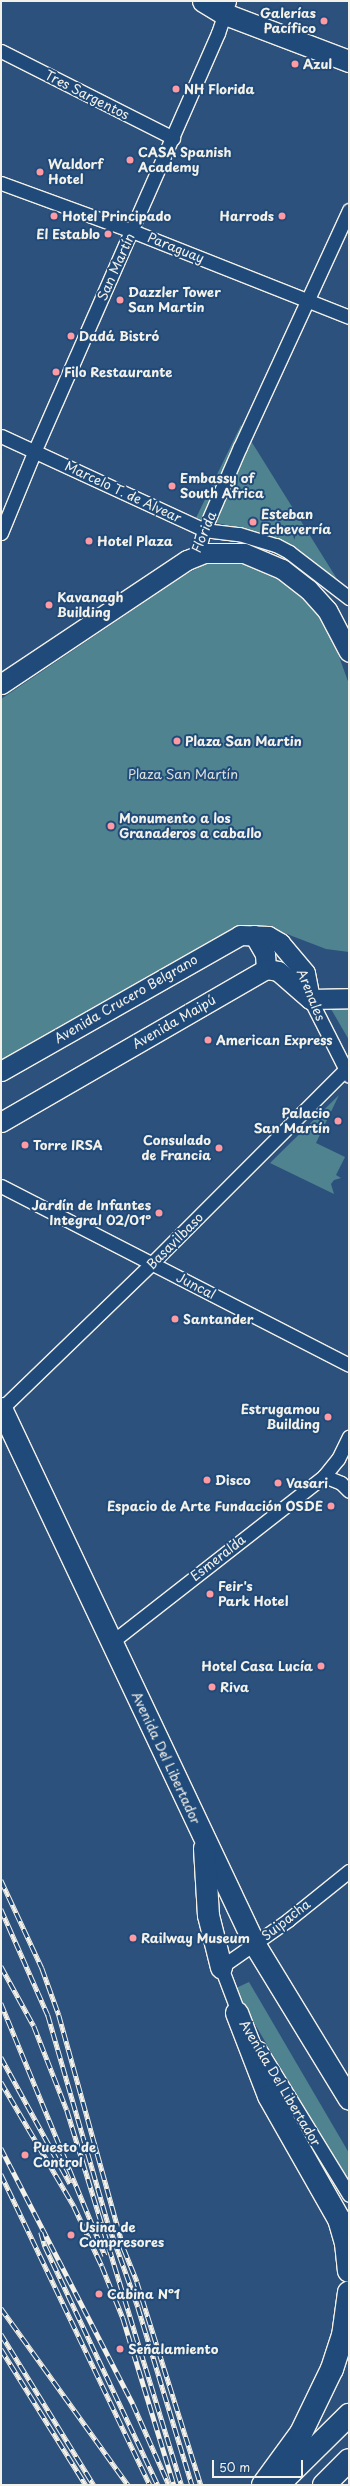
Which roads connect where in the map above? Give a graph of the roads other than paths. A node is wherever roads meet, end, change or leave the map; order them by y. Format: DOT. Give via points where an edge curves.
graph roads {
  1 [pos="203,1"];
  2 [pos="227,7"];
  3 [pos="1,51"];
  4 [pos="349,61"];
  5 [pos="173,138"];
  6 [pos="1,183"];
  7 [pos="349,210"];
  8 [pos="132,231"];
  9 [pos="307,300"];
  10 [pos="349,317"];
  11 [pos="1,436"];
  12 [pos="35,450"];
  13 [pos="204,530"];
  14 [pos="1,533"];
  15 [pos="196,556"];
  16 [pos="349,598"];
  17 [pos="349,652"];
  18 [pos="1,684"];
  19 [pos="254,935"];
  20 [pos="266,969"];
  21 [pos="349,998"];
  22 [pos="310,999"];
  23 [pos="1,1071"];
  24 [pos="347,1073"];
  25 [pos="1,1122"];
  26 [pos="1,1186"];
  27 [pos="152,1263"];
  28 [pos="349,1365"];
  29 [pos="1,1409"];
  30 [pos="349,1436"];
  31 [pos="324,1476"];
  32 [pos="349,1491"];
  33 [pos="113,1641"];
  34 [pos="203,1839"];
  35 [pos="349,1871"];
  36 [pos="255,1945"];
  37 [pos="221,1967"];
  38 [pos="237,2013"];
  39 [pos="349,2099"];
  40 [pos="340,2199"];
  41 [pos="349,2271"];
  42 [pos="349,2292"];
  43 [pos="349,2415"];
  44 [pos="349,2460"];
  45 [pos="263,2485"];
  46 [pos="278,2485"];
  47 [pos="324,2485"];
  1 -- 2 [label="main road"];
  2 -- 4 [label="main road"];
  2 -- 5 [label="street, San Martín"];
  3 -- 5 [label="street, Tres Sargentos"];
  5 -- 8 [label="street, San Martín"];
  6 -- 8 [label="street, Paraguay"];
  7 -- 9 [label="street, Florida"];
  8 -- 9 [label="street, Paraguay"];
  8 -- 12 [label="street, San Martín"];
  9 -- 10 [label="street, Paraguay"];
  9 -- 13 [label="street, Florida"];
  11 -- 12 [label="street, Marcelo T. de Alvear"];
  12 -- 13 [label="street, Marcelo T. de Alvear"];
  12 -- 14 [label="street, San Martín"];
  13 -- 15 [label="street, Florida"];
  13 -- 16 [label="street, Marcelo T. de Alvear" via="239,534 276,545"];
  15 -- 17 [label="street" via="244,553 282,569 308,589 327,610"];
  15 -- 18 [label="street, Florida"];
  19 -- 20 [label="street" via="265,954"];
  19 -- 22 [label="street, Arenales" via="268,936 289,951 305,973"];
  19 -- 23 [label="street, Avenida Crucero Belgrano" via="234,937"];
  20 -- 22 [label="street" via="278,971"];
  20 -- 25 [label="street, Avenida Maipú"];
  21 -- 22 [label="street"];
  22 -- 24 [label="street, Arenales"];
  24 -- 27 [label="street, Basavilbaso"];
  26 -- 27 [label="street, Juncal"];
  27 -- 28 [label="street, Juncal"];
  27 -- 29 [label="street, Basavilbaso"];
  29 -- 33 [label="main road, Avenida Del Libertador"];
  30 -- 31 [label="street, Esmeralda" via="338,1459"];
  31 -- 32 [label="street" via="341,1483"];
  31 -- 33 [label="street, Esmeralda"];
  33 -- 34 [label="main road, Avenida Del Libertador"];
  34 -- 36 [label="main road, Avenida Del Libertador"];
  34 -- 37 [label="main road" via="208,1915"];
  35 -- 36 [label="street, Suipacha"];
  36 -- 37 [label="street, Suipacha"];
  36 -- 39 [label="main road, Avenida Del Libertador"];
  37 -- 38 [label="street, Avenida Del Libertador"];
  38 -- 40 [label="highway" via="269,2096"];
  40 -- 41 [label="highway"];
  42 -- 45 [label="highway" via="343,2336 332,2369 301,2433"];
  43 -- 46 [label="highway"];
  44 -- 47 [label="highway"];
}
